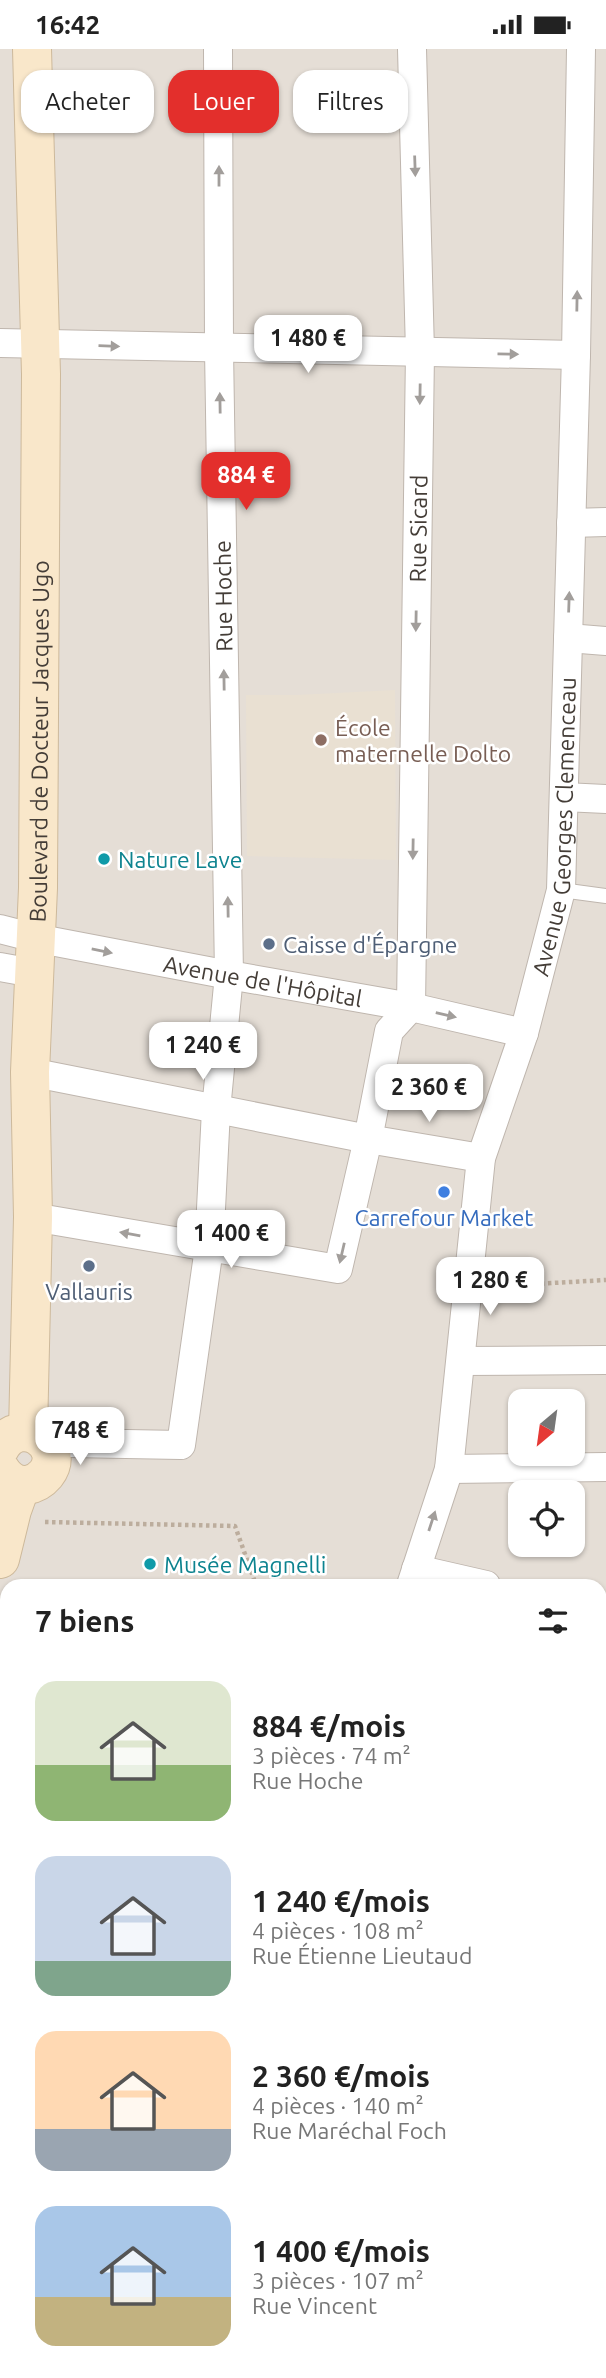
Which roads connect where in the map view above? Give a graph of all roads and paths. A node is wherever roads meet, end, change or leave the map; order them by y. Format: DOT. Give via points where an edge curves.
graph roads {
  1 [pos="32,49"];
  2 [pos="218,49"];
  3 [pos="412,49"];
  4 [pos="581,49"];
  5 [pos="593,138"];
  6 [pos="0,343"];
  7 [pos="41,344"];
  8 [pos="219,349"];
  9 [pos="420,352"];
  10 [pos="576,355"];
  11 [pos="606,522"];
  12 [pos="571,523"];
  13 [pos="568,638"];
  14 [pos="606,641"];
  15 [pos="564,797"];
  16 [pos="606,799"];
  17 [pos="561,890"];
  18 [pos="606,896"];
  19 [pos="17,952"];
  20 [pos="229,975"];
  21 [pos="411,1007"];
  22 [pos="524,1033"];
  23 [pos="30,1072"];
  24 [pos="216,1110"];
  25 [pos="368,1139"];
  26 [pos="481,1158"];
  27 [pos="33,1217"];
  28 [pos="209,1248"];
  29 [pos="606,1280"];
  30 [pos="468,1288"];
  31 [pos="606,1360"];
  32 [pos="461,1361"];
  33 [pos="71,1443"];
  34 [pos="9,1454"];
  35 [pos="606,1467"];
  36 [pos="449,1469"];
  37 [pos="37,1522"];
  38 [pos="0,1559"];
  39 [pos="413,1577"];
  40 [pos="254,1579"];
  41 [pos="431,1579"];
  1 -- 7 [label="main road, Boulevard de Docteur Jacques Ugo"];
  8 -- 2 [label="street, Rue Hoche, one-way"];
  3 -- 9 [label="street, Rue Sicard, one-way"];
  4 -- 5 [label="street, Avenue Georges Clemenceau"];
  10 -- 5 [label="street, Avenue Georges Clemenceau, one-way"];
  6 -- 7 [label="street"];
  7 -- 8 [label="street, one-way"];
  7 -- 19 [label="main road, Boulevard de Docteur Jacques Ugo" via="38,888"];
  8 -- 9 [label="street"];
  20 -- 8 [label="street, Rue Hoche, one-way"];
  9 -- 10 [label="street, one-way"];
  9 -- 21 [label="street, Rue Sicard, one-way"];
  10 -- 12 [label="street, Avenue Georges Clemenceau"];
  11 -- 12 [label="street"];
  13 -- 12 [label="street, Avenue Georges Clemenceau, one-way"];
  13 -- 14 [label="street"];
  13 -- 15 [label="street, Avenue Georges Clemenceau"];
  15 -- 16 [label="street"];
  15 -- 17 [label="street, Avenue Georges Clemenceau"];
  17 -- 18 [label="lane"];
  17 -- 22 [label="street, Avenue Georges Clemenceau"];
  19 -- 20 [label="street, Avenue de l'Hôpital, one-way"];
  19 -- 23 [label="main road, Boulevard de Docteur Jacques Ugo"];
  20 -- 21 [label="street, Avenue de l'Hôpital"];
  20 -- 24 [label="street, Rue Hoche"];
  21 -- 22 [label="street, Avenue de l'Hôpital, one-way"];
  21 -- 25 [label="street" via="389,1031"];
  22 -- 26 [label="street, Avenue Georges Clemenceau"];
  23 -- 24 [label="street"];
  23 -- 27 [label="main road, Boulevard de Docteur Jacques Ugo"];
  24 -- 25 [label="street"];
  24 -- 28 [label="street, Rue Hoche"];
  25 -- 26 [label="street"];
  25 -- 28 [label="street, one-way" via="338,1269"];
  26 -- 30 [label="street, Avenue Georges Clemenceau"];
  28 -- 27 [label="street, one-way"];
  27 -- 34 [label="main road, Boulevard de Docteur Jacques Ugo"];
  28 -- 33 [label="street, Rue Hoche" via="181,1444"];
  29 -- 30 [label="path"];
  30 -- 32 [label="street, Avenue Georges Clemenceau"];
  31 -- 32 [label="street"];
  32 -- 36 [label="street, Avenue Georges Clemenceau"];
  34 -- 38 [label="main road, Boulevard de Docteur Jacques Ugo" via="12,1510"];
  35 -- 36 [label="street"];
  39 -- 36 [label="street, Avenue Georges Clemenceau, one-way"];
  37 -- 40 [label="path" via="235,1525"];
  39 -- 41 [label="street"];
}
